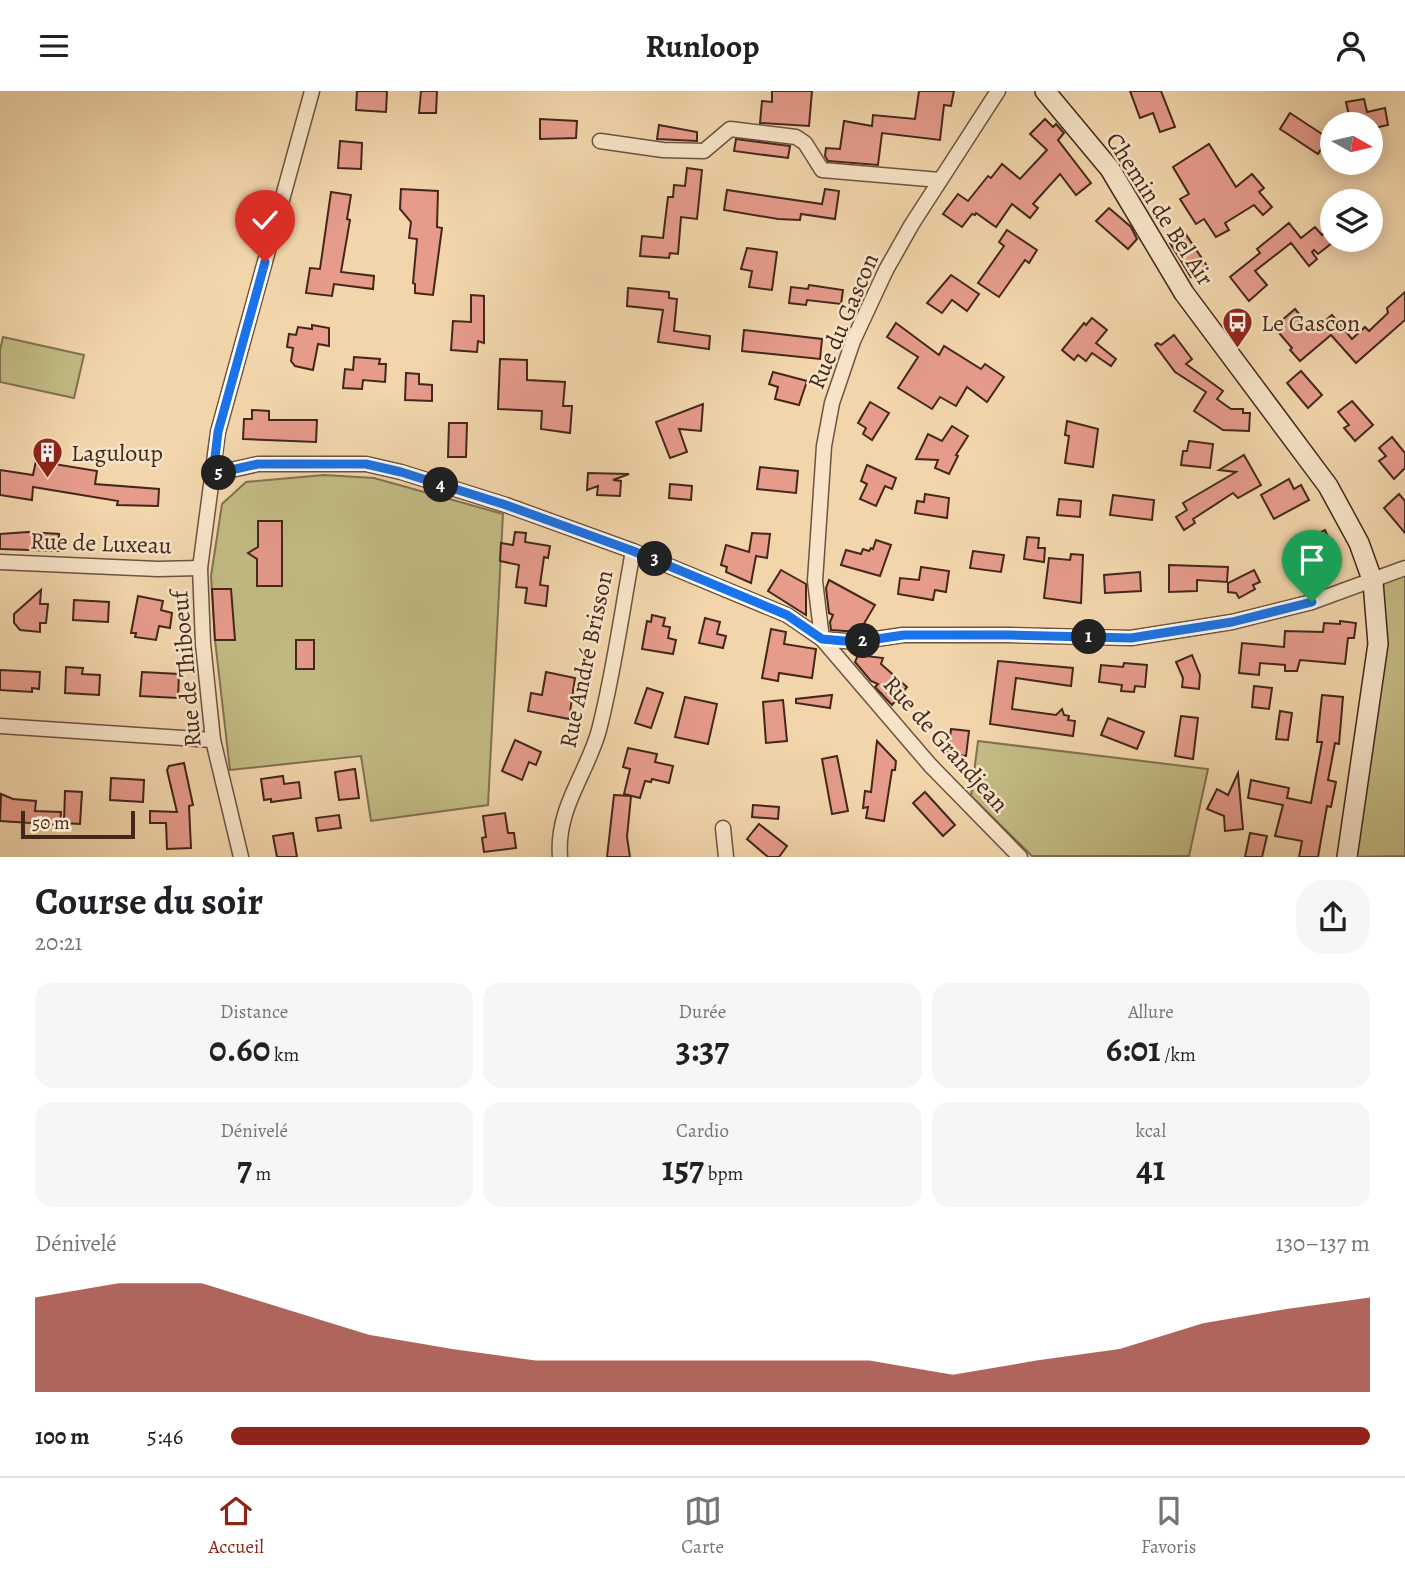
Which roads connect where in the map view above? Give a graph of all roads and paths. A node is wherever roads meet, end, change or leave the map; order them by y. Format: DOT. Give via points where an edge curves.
graph roads {
  1 [pos="312,91"];
  2 [pos="998,91"];
  3 [pos="1045,91"];
  4 [pos="600,141"];
  5 [pos="940,180"];
  6 [pos="213,474"];
  7 [pos="633,551"];
  8 [pos="0,562"];
  9 [pos="200,568"];
  10 [pos="1405,568"];
  11 [pos="1373,582"];
  12 [pos="822,639"];
  13 [pos="0,726"];
  14 [pos="213,740"];
  15 [pos="723,828"];
  16 [pos="241,856"];
  17 [pos="560,856"];
  18 [pos="726,856"];
  19 [pos="1020,856"];
  20 [pos="1346,856"];
  1 -- 6 [label="street, Rue de Thiboeuf" via="218,432"];
  2 -- 5 [label="street, Rue du Gascon"];
  3 -- 11 [label="street, Chemin de Bel Air" via="1110,169 1184,293 1319,471 1359,543"];
  4 -- 5 [label="street" via="704,151 730,129 796,137 822,170"];
  5 -- 12 [label="street, Rue du Gascon" via="886,270 853,341 832,403 824,446 815,581"];
  6 -- 7 [label="street, Rue de Grandjean" via="258,464 366,464 506,505"];
  6 -- 9 [label="street, Rue de Thiboeuf"];
  7 -- 12 [label="street, Rue de Grandjean" via="787,615"];
  7 -- 17 [label="street, Rue André Brisson" via="599,729 567,801"];
  8 -- 9 [label="street, Rue de Luxeau"];
  9 -- 14 [label="street, Rue de Thiboeuf"];
  10 -- 11 [label="street"];
  11 -- 12 [label="street" via="1232,622 1131,638 904,635 856,642"];
  11 -- 20 [label="street, Chemin de Bel Air" via="1378,645"];
  12 -- 19 [label="street, Rue de Grandjean" via="930,765"];
  13 -- 14 [label="street"];
  14 -- 16 [label="street, Rue de Thiboeuf"];
  15 -- 18 [label="street"];
}
